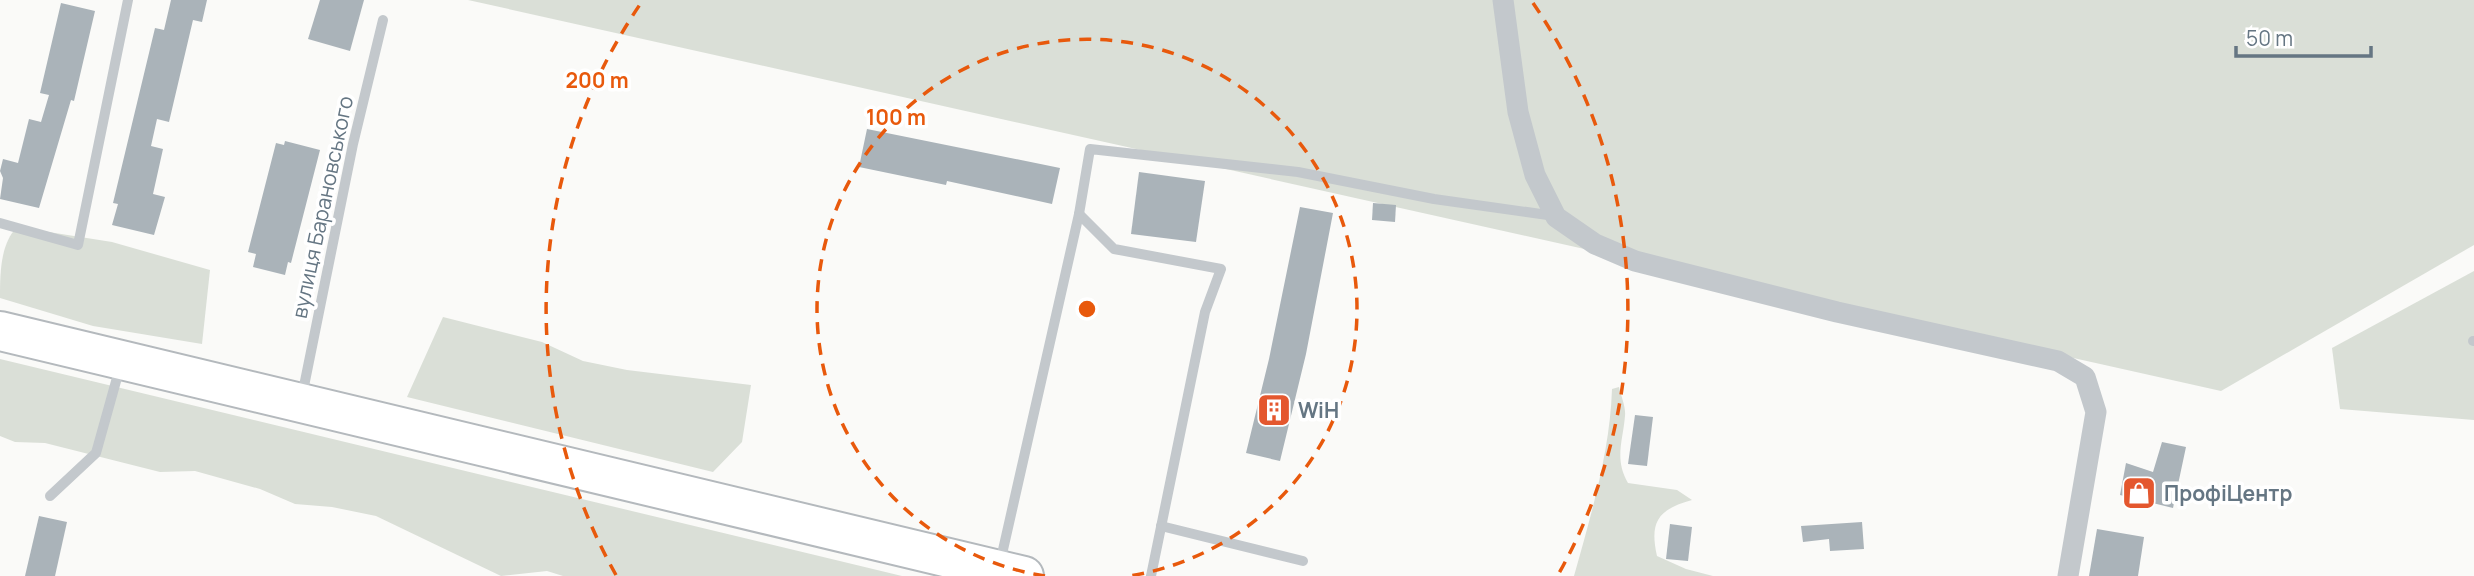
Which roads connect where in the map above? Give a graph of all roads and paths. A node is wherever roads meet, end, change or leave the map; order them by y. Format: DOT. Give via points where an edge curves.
graph roads {
  1 [pos="128,0"];
  2 [pos="1503,0"];
  3 [pos="383,20"];
  4 [pos="1079,214"];
  5 [pos="1556,217"];
  6 [pos="0,223"];
  7 [pos="0,331"];
  8 [pos="122,361"];
  9 [pos="301,402"];
  10 [pos="50,496"];
  11 [pos="1161,526"];
  12 [pos="1303,561"];
  13 [pos="1006,574"];
  14 [pos="1151,576"];
  15 [pos="2068,576"];
  1 -- 6 [label="lane" via="78,245"];
  2 -- 5 [label="street" via="1518,112 1535,174"];
  3 -- 9 [label="lane, вулиця Барановського"];
  4 -- 5 [label="lane" via="1090,149 1298,172"];
  4 -- 11 [label="lane" via="1114,249 1221,268 1205,312"];
  4 -- 13 [label="lane"];
  5 -- 15 [label="street" via="1595,244 1636,261 2058,361 2085,377 2096,412"];
  7 -- 8 [label="highway"];
  8 -- 9 [label="highway"];
  8 -- 10 [label="lane" via="96,453"];
  9 -- 13 [label="highway"];
  11 -- 12 [label="lane"];
  11 -- 14 [label="lane"];
}
